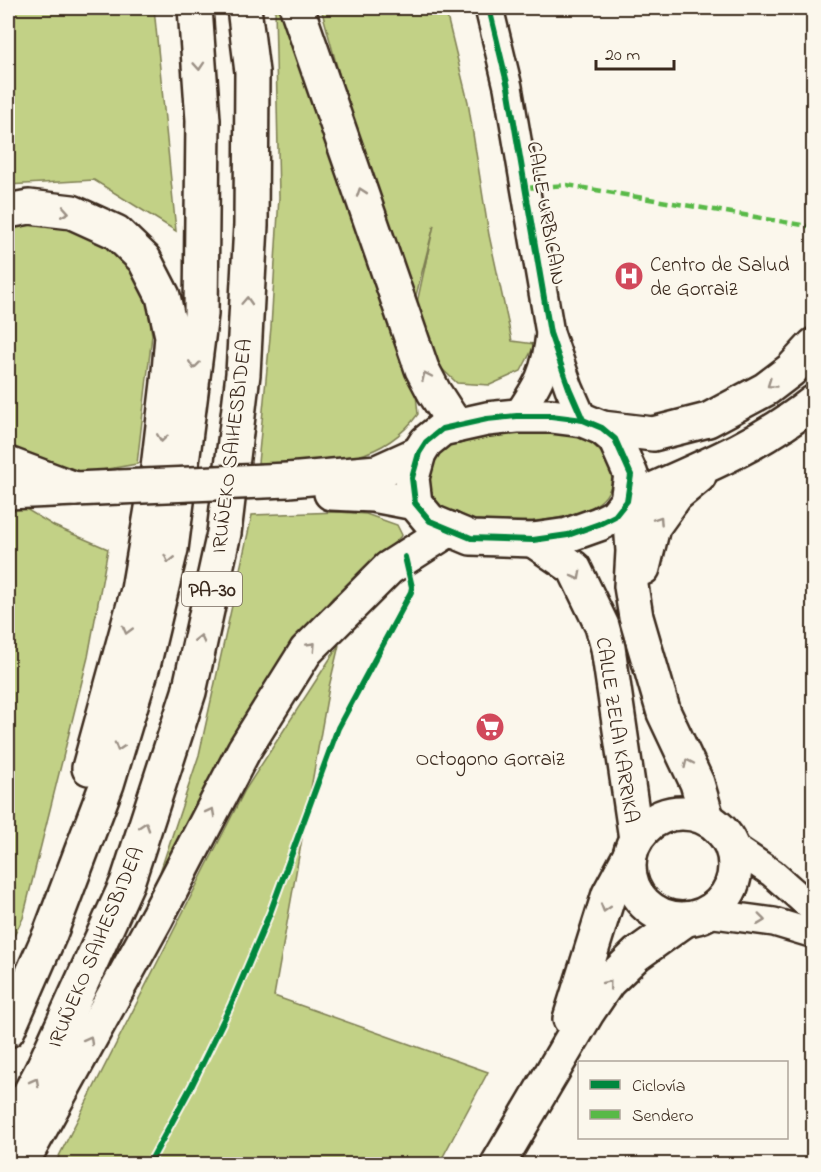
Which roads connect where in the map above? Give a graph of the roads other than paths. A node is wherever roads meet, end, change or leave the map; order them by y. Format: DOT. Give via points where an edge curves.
graph roads {
  1 [pos="195,8"];
  2 [pos="244,8"];
  3 [pos="297,8"];
  4 [pos="489,8"];
  5 [pos="8,211"];
  6 [pos="550,333"];
  7 [pos="813,345"];
  8 [pos="813,402"];
  9 [pos="517,416"];
  10 [pos="593,424"];
  11 [pos="456,426"];
  12 [pos="419,453"];
  13 [pos="719,460"];
  14 [pos="8,464"];
  15 [pos="288,487"];
  16 [pos="75,489"];
  17 [pos="8,492"];
  18 [pos="118,494"];
  19 [pos="627,501"];
  20 [pos="415,503"];
  21 [pos="8,506"];
  22 [pos="450,529"];
  23 [pos="533,540"];
  24 [pos="636,617"];
  25 [pos="707,818"];
  26 [pos="732,846"];
  27 [pos="633,847"];
  28 [pos="813,910"];
  29 [pos="696,916"];
  30 [pos="50,934"];
  31 [pos="813,934"];
  32 [pos="8,1030"];
  33 [pos="554,1069"];
  34 [pos="8,1134"];
  35 [pos="21,1164"];
  36 [pos="498,1164"];
  1 -- 30 [label="main road, PA-30, one-way" via="203,120 201,314 171,549 144,662 108,784"];
  34 -- 2 [label="main road, IRUÑEKO SAIHESBIDEA / PA-30, one-way" via="41,1072 127,883 189,692 224,533 243,374 251,225 252,72"];
  11 -- 3 [label="main road, one-way" via="422,369"];
  4 -- 6 [label="street, CALLE URBICAIN" via="508,87"];
  5 -- 30 [label="main road, one-way" via="29,207 72,212 116,232 144,260 163,296 171,336 156,485 138,590 79,806"];
  6 -- 9 [label="street, CALLE URBICAIN" via="548,361"];
  6 -- 10 [label="street, CALLE URBICAIN" via="569,388"];
  7 -- 10 [label="main road, one-way" via="791,370 766,389 708,420 653,434"];
  8 -- 13 [label="main road" via="787,423"];
  9 -- 10 [label="main road" via="551,416"];
  9 -- 11 [label="main road"];
  10 -- 19 [label="main road" via="615,439 631,475"];
  11 -- 12 [label="main road" via="442,429"];
  12 -- 15 [label="main road" via="377,472"];
  12 -- 20 [label="main road" via="412,478"];
  13 -- 19 [label="main road"];
  24 -- 13 [label="main road, CALLE ZELAI KARRIKA, one-way" via="653,527 676,495"];
  14 -- 16 [label="main road"];
  15 -- 18 [label="main road, bridge"];
  15 -- 20 [label="main road"];
  16 -- 17 [label="main road"];
  16 -- 18 [label="main road"];
  18 -- 21 [label="main road"];
  19 -- 23 [label="main road" via="615,516 599,524 568,535"];
  19 -- 24 [label="main road, CALLE ZELAI KARRIKA"];
  20 -- 22 [label="main road" via="430,521"];
  22 -- 23 [label="main road" via="471,538"];
  35 -- 22 [label="main road, one-way" via="244,750 306,651 389,568"];
  23 -- 27 [label="main road, CALLE ZELAI KARRIKA, one-way" via="574,568 602,626"];
  25 -- 24 [label="main road, CALLE ZELAI KARRIKA, one-way" via="697,783 664,713"];
  25 -- 26 [label="main road"];
  25 -- 27 [label="main road" via="692,813 659,818 646,826"];
  26 -- 28 [label="street" via="772,873"];
  26 -- 29 [label="main road" via="735,877 729,892 720,904"];
  27 -- 29 [label="main road" via="629,871 642,901 669,917"];
  27 -- 33 [label="main road, one-way" via="609,894"];
  29 -- 31 [label="street, one-way" via="774,922"];
  33 -- 29 [label="main road, one-way" via="608,982 637,954"];
  30 -- 32 [label="main road, PA-30"];
  33 -- 36 [label="main road"];
}
